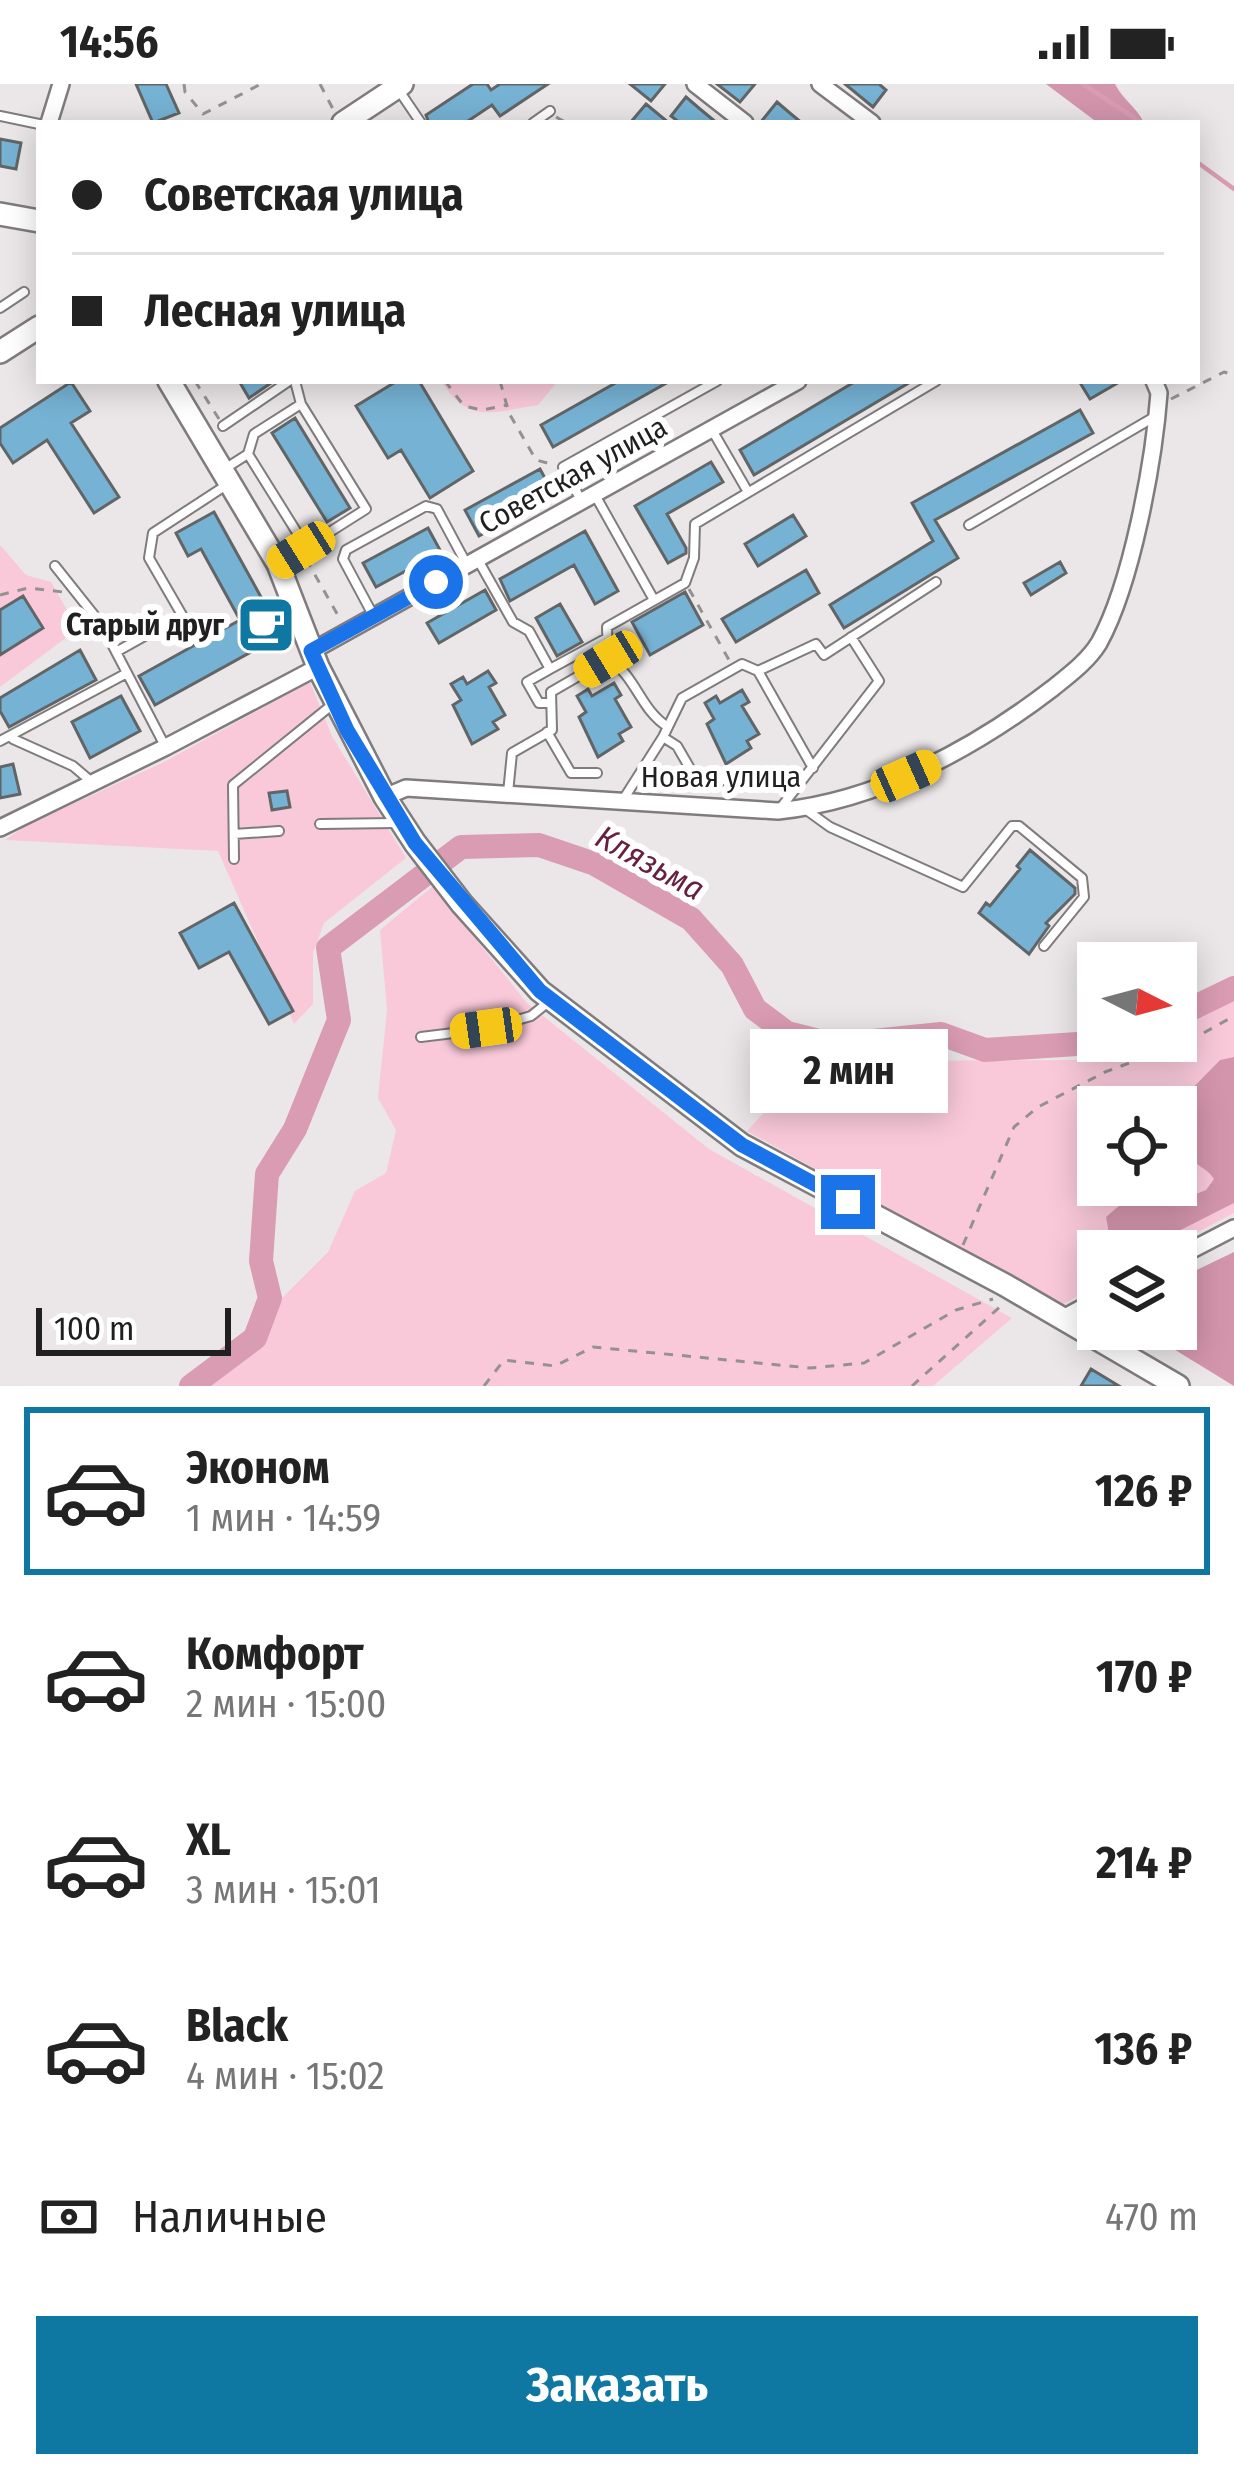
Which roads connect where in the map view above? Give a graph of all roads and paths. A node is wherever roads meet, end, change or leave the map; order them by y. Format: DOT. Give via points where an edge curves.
graph roads {
  1 [pos="61,84"];
  2 [pos="184,84"];
  3 [pos="261,84"];
  4 [pos="320,84"];
  5 [pos="695,84"];
  6 [pos="820,84"];
  7 [pos="400,86"];
  8 [pos="550,112"];
  9 [pos="0,116"];
  10 [pos="339,117"];
  11 [pos="50,120"];
  12 [pos="419,120"];
  13 [pos="538,120"];
  14 [pos="741,120"];
  15 [pos="868,120"];
  16 [pos="36,123"];
  17 [pos="0,214"];
  18 [pos="36,220"];
  19 [pos="24,292"];
  20 [pos="0,308"];
  21 [pos="36,329"];
  22 [pos="0,352"];
  23 [pos="1234,375"];
  24 [pos="171,384"];
  25 [pos="287,384"];
  26 [pos="293,384"];
  27 [pos="447,384"];
  28 [pos="501,384"];
  29 [pos="712,384"];
  30 [pos="793,384"];
  31 [pos="930,384"];
  32 [pos="1156,387"];
  33 [pos="301,404"];
  34 [pos="507,405"];
  35 [pos="1157,415"];
  36 [pos="223,426"];
  37 [pos="711,429"];
  38 [pos="248,454"];
  39 [pos="563,467"];
  40 [pos="228,475"];
  41 [pos="748,492"];
  42 [pos="588,497"];
  43 [pos="969,525"];
  44 [pos="306,547"];
  45 [pos="472,561"];
  46 [pos="278,564"];
  47 [pos="55,566"];
  48 [pos="935,582"];
  49 [pos="686,583"];
  50 [pos="75,592"];
  51 [pos="0,595"];
  52 [pos="654,600"];
  53 [pos="374,616"];
  54 [pos="608,638"];
  55 [pos="851,638"];
  56 [pos="116,652"];
  57 [pos="315,659"];
  58 [pos="608,659"];
  59 [pos="550,669"];
  60 [pos="734,669"];
  61 [pos="758,671"];
  62 [pos="128,673"];
  63 [pos="334,703"];
  64 [pos="551,703"];
  65 [pos="548,732"];
  66 [pos="665,732"];
  67 [pos="0,739"];
  68 [pos="11,739"];
  69 [pos="166,747"];
  70 [pos="813,768"];
  71 [pos="597,772"];
  72 [pos="724,779"];
  73 [pos="93,783"];
  74 [pos="508,795"];
  75 [pos="385,797"];
  76 [pos="621,804"];
  77 [pos="804,808"];
  78 [pos="778,811"];
  79 [pos="402,823"];
  80 [pos="320,824"];
  81 [pos="0,828"];
  82 [pos="279,831"];
  83 [pos="234,834"];
  84 [pos="234,859"];
  85 [pos="1044,946"];
  86 [pos="553,1000"];
  87 [pos="1234,1016"];
  88 [pos="421,1037"];
  89 [pos="1234,1228"];
  90 [pos="1197,1247"];
  91 [pos="954,1258"];
  92 [pos="1077,1310"];
  93 [pos="1063,1318"];
  94 [pos="484,1386"];
  95 [pos="912,1386"];
  96 [pos="1178,1386"];
  1 -- 11 [label="street"];
  2 -- 3 [label="path" via="203,114"];
  4 -- 10 [label="path"];
  5 -- 14 [label="street"];
  6 -- 15 [label="street"];
  7 -- 10 [label="street"];
  7 -- 12 [label="lane"];
  8 -- 13 [label="lane"];
  9 -- 16 [label="lane"];
  17 -- 18 [label="street"];
  19 -- 20 [label="lane"];
  21 -- 22 [label="street"];
  23 -- 32 [label="path" via="1171,399"];
  24 -- 40 [label="street"];
  25 -- 36 [label="lane"];
  26 -- 33 [label="lane"];
  27 -- 34 [label="path" via="464,406"];
  28 -- 34 [label="path"];
  29 -- 39 [label="lane"];
  30 -- 37 [label="street, Советская улица"];
  31 -- 41 [label="lane"];
  32 -- 35 [label="street, Новая улица"];
  33 -- 38 [label="lane" via="254,434"];
  33 -- 44 [label="lane" via="366,509"];
  34 -- 39 [label="path" via="536,460"];
  35 -- 43 [label="lane"];
  35 -- 77 [label="street, Новая улица" via="1121,582 1098,644 1078,668 948,757"];
  37 -- 41 [label="lane"];
  37 -- 42 [label="street, Советская улица"];
  38 -- 40 [label="lane"];
  38 -- 44 [label="lane"];
  39 -- 42 [label="lane"];
  40 -- 46 [label="street"];
  40 -- 56 [label="lane" via="152,533 149,558 182,615"];
  41 -- 49 [label="lane" via="695,524"];
  42 -- 45 [label="street, Советская улица"];
  42 -- 52 [label="lane"];
  44 -- 46 [label="lane"];
  45 -- 53 [label="street, Советская улица"];
  45 -- 53 [label="lane" via="426,506 346,550 343,559"];
  45 -- 59 [label="lane"];
  46 -- 57 [label="street"];
  47 -- 50 [label="lane"];
  48 -- 55 [label="lane"];
  49 -- 52 [label="lane"];
  49 -- 60 [label="path"];
  50 -- 51 [label="path"];
  50 -- 56 [label="lane"];
  52 -- 54 [label="lane" via="607,627"];
  53 -- 57 [label="street, Советская улица"];
  54 -- 58 [label="lane"];
  54 -- 59 [label="lane"];
  55 -- 61 [label="lane" via="824,655 816,644"];
  55 -- 70 [label="lane" via="879,681"];
  56 -- 62 [label="lane"];
  57 -- 63 [label="street"];
  57 -- 69 [label="street, Советская улица"];
  58 -- 64 [label="lane" via="551,692"];
  58 -- 66 [label="lane" via="623,668"];
  59 -- 64 [label="lane" via="527,682 539,703"];
  60 -- 61 [label="lane"];
  60 -- 66 [label="lane" via="682,698"];
  61 -- 70 [label="lane"];
  62 -- 68 [label="lane"];
  62 -- 69 [label="lane"];
  63 -- 75 [label="street"];
  63 -- 83 [label="lane" via="233,785"];
  64 -- 65 [label="lane"];
  65 -- 71 [label="lane" via="571,773"];
  65 -- 74 [label="lane" via="512,753"];
  66 -- 72 [label="lane" via="699,784"];
  66 -- 76 [label="lane"];
  67 -- 68 [label="lane"];
  68 -- 73 [label="lane"];
  69 -- 73 [label="street, Советская улица"];
  70 -- 78 [label="lane"];
  73 -- 81 [label="street, Советская улица"];
  74 -- 75 [label="street, Новая улица" via="406,788"];
  74 -- 76 [label="street, Новая улица"];
  75 -- 79 [label="street"];
  76 -- 78 [label="street, Новая улица"];
  77 -- 78 [label="street, Новая улица"];
  77 -- 85 [label="lane" via="963,887 1018,826 1082,878 1084,897"];
  79 -- 80 [label="lane"];
  79 -- 86 [label="street" via="462,904"];
  82 -- 83 [label="lane"];
  83 -- 84 [label="lane"];
  86 -- 88 [label="lane" via="531,1016"];
  86 -- 91 [label="street" via="742,1145"];
  87 -- 91 [label="path" via="1106,1072 1014,1127"];
  89 -- 90 [label="street"];
  91 -- 93 [label="street"];
  92 -- 93 [label="street"];
  93 -- 96 [label="street"];
  94 -- 95 [label="path" via="504,1360 555,1366 593,1347 810,1368 863,1364 956,1310 998,1297 1006,1302"];
}
